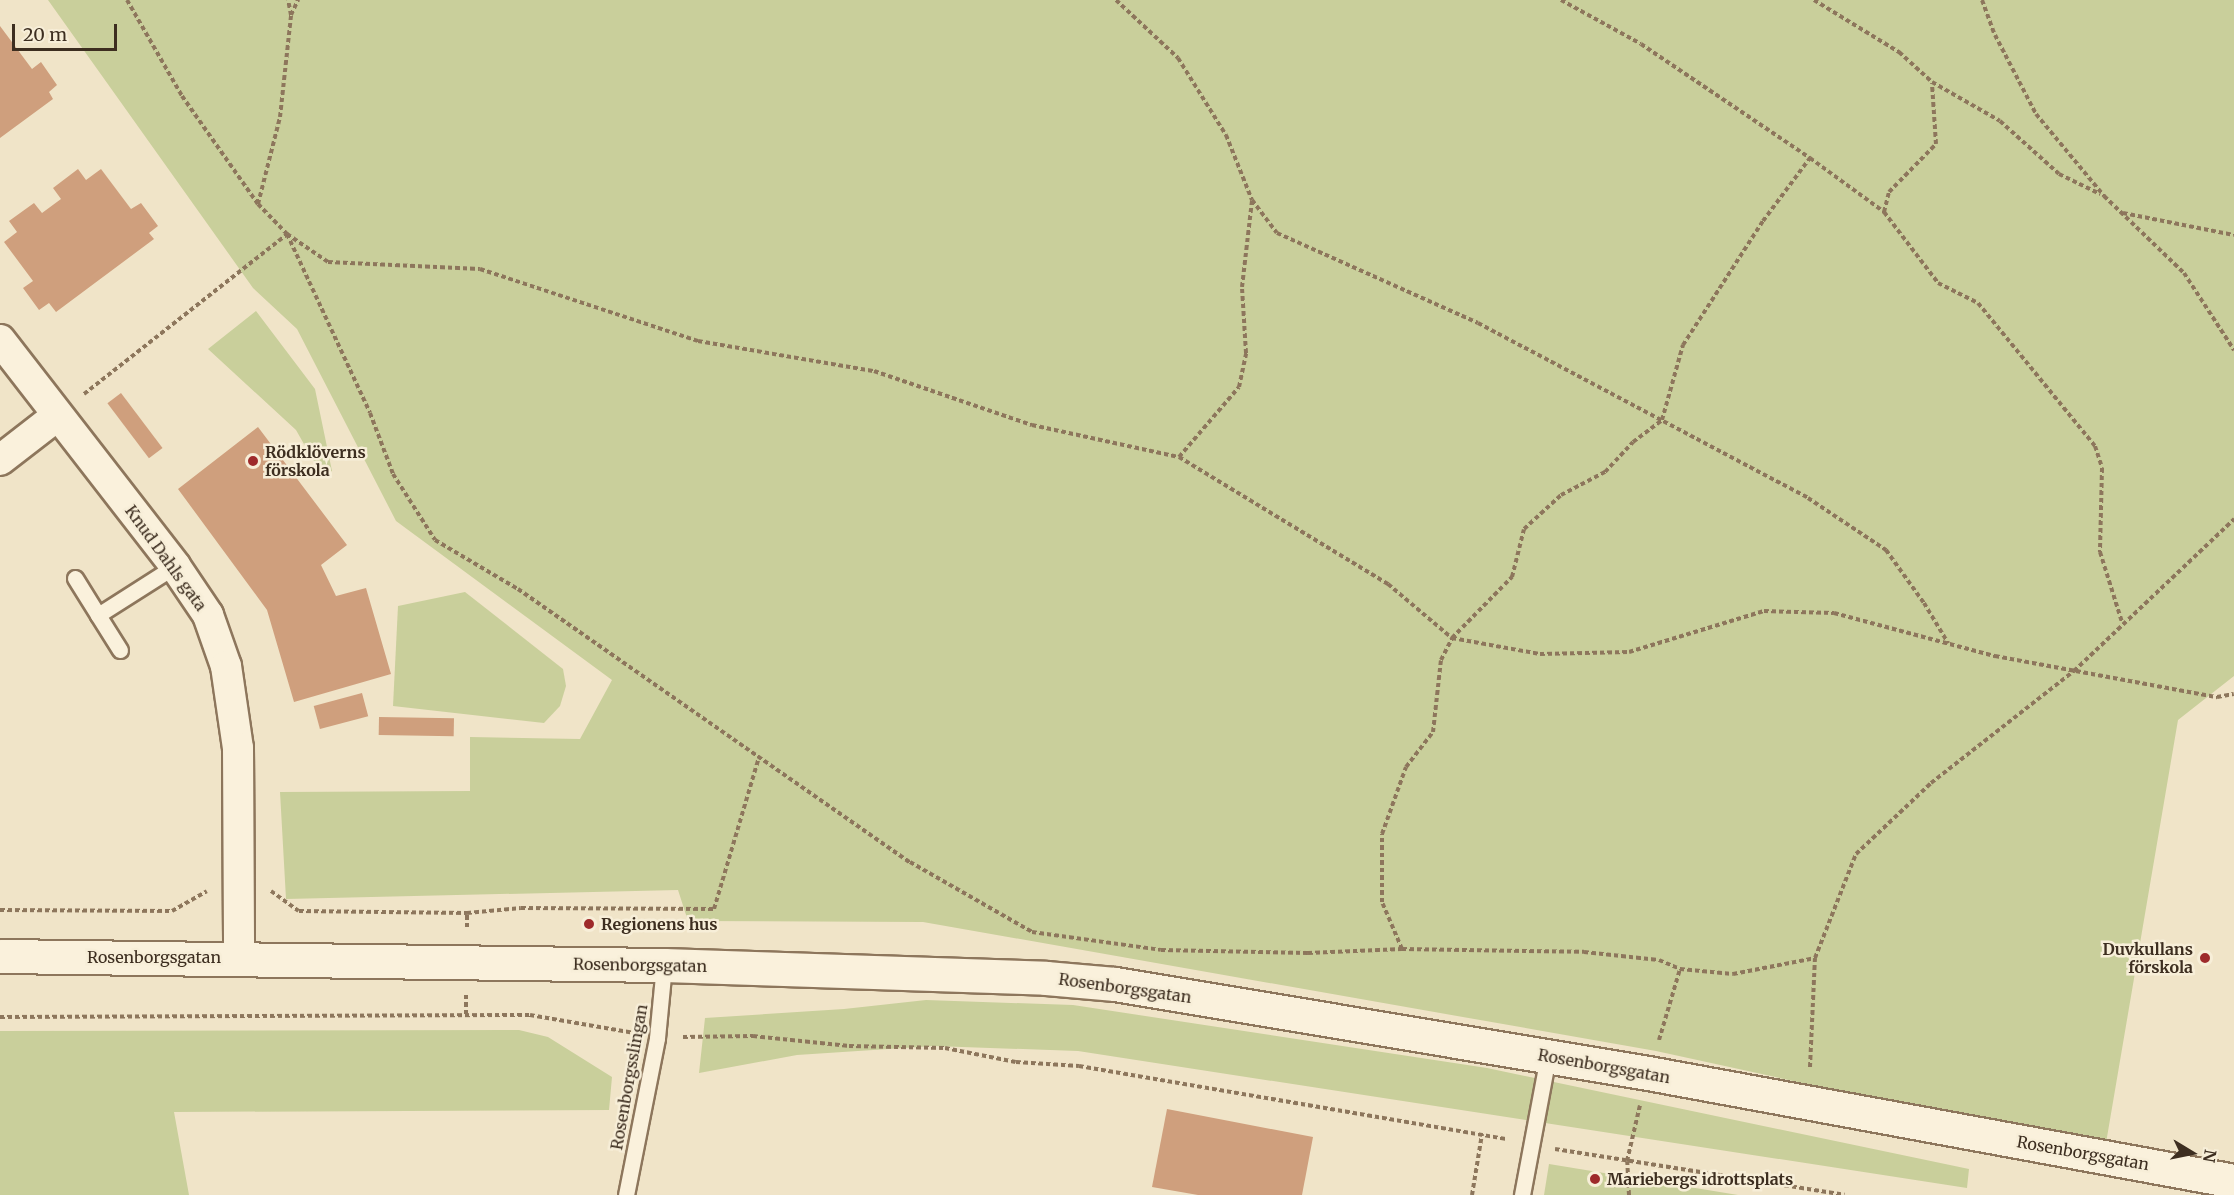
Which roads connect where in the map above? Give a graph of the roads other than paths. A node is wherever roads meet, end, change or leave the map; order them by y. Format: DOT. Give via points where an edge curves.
graph roads {
  1 [pos="0,340"];
  2 [pos="57,416"];
  3 [pos="0,460"];
  4 [pos="176,566"];
  5 [pos="75,578"];
  6 [pos="98,615"];
  7 [pos="120,650"];
  8 [pos="0,956"];
  9 [pos="239,957"];
  10 [pos="664,964"];
  11 [pos="1548,1056"];
  12 [pos="2234,1181"];
  13 [pos="626,1195"];
  14 [pos="1522,1195"];
  1 -- 2 [label="street, Knud Dahls gata"];
  2 -- 3 [label="street"];
  2 -- 4 [label="street, Knud Dahls gata"];
  4 -- 6 [label="lane"];
  4 -- 9 [label="street, Knud Dahls gata" via="208,615 226,666 238,748"];
  5 -- 6 [label="lane"];
  6 -- 7 [label="lane"];
  8 -- 9 [label="street, Rosenborgsgatan"];
  9 -- 10 [label="street, Rosenborgsgatan"];
  10 -- 11 [label="street, Rosenborgsgatan" via="1115,984"];
  10 -- 13 [label="lane, Rosenborgsslingan" via="657,1038"];
  11 -- 12 [label="street, Rosenborgsgatan"];
  11 -- 14 [label="lane"];
}
